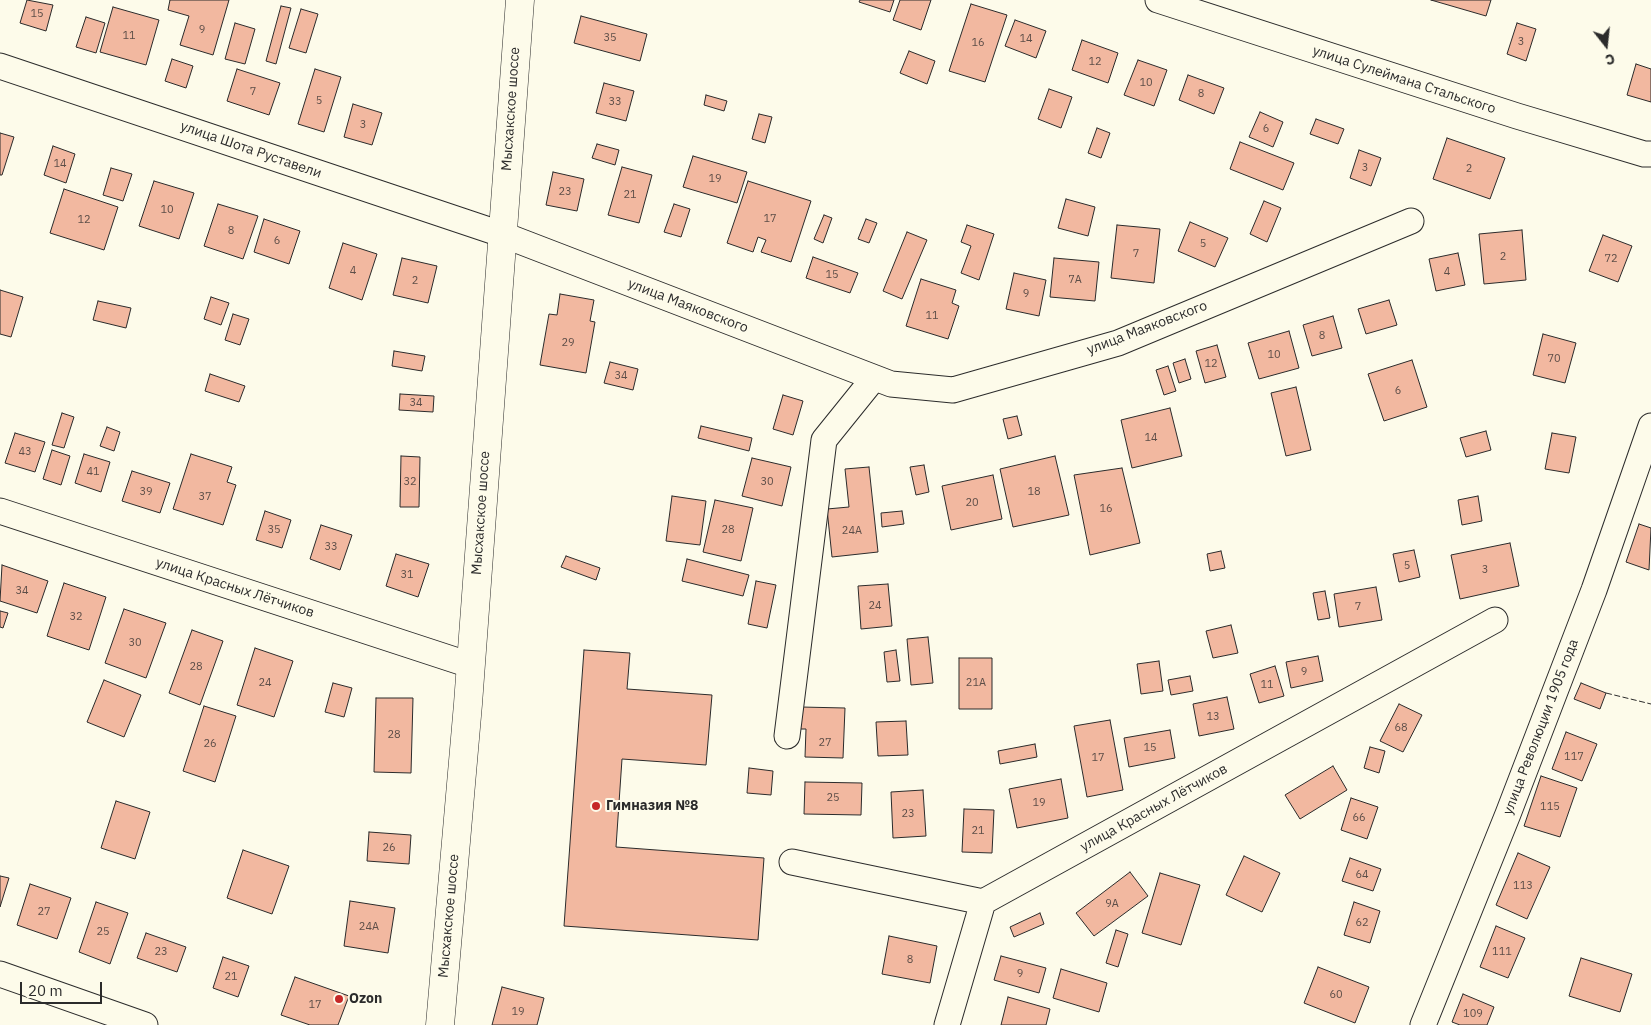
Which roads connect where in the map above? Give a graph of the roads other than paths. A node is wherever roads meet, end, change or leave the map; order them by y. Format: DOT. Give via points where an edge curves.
graph roads {
  1 [pos="520,0"];
  2 [pos="1158,0"];
  3 [pos="0,66"];
  4 [pos="1651,154"];
  5 [pos="1411,221"];
  6 [pos="501,234"];
  7 [pos="874,378"];
  8 [pos="1651,426"];
  9 [pos="0,511"];
  10 [pos="1495,620"];
  11 [pos="470,665"];
  12 [pos="787,736"];
  13 [pos="792,862"];
  14 [pos="983,902"];
  15 [pos="0,974"];
  16 [pos="145,1025"];
  17 [pos="440,1025"];
  18 [pos="947,1025"];
  19 [pos="1423,1025"];
  1 -- 6 [label="street, Мысхакское шоссе"];
  2 -- 4 [label="street, улица Сулеймана Стальского" via="1517,116"];
  3 -- 6 [label="street, улица Шота Руставели"];
  5 -- 7 [label="street, улица Маяковского" via="1118,343 953,390 891,384"];
  6 -- 7 [label="street, улица Маяковского"];
  6 -- 11 [label="street, Мысхакское шоссе"];
  7 -- 12 [label="street" via="824,440"];
  8 -- 19 [label="street, улица Революции 1905 года" via="1594,590"];
  9 -- 11 [label="street, улица Красных Лётчиков"];
  10 -- 14 [label="street, улица Красных Лётчиков"];
  11 -- 17 [label="street, Мысхакское шоссе"];
  13 -- 14 [label="street"];
  14 -- 18 [label="street"];
  15 -- 16 [label="street"];
}
